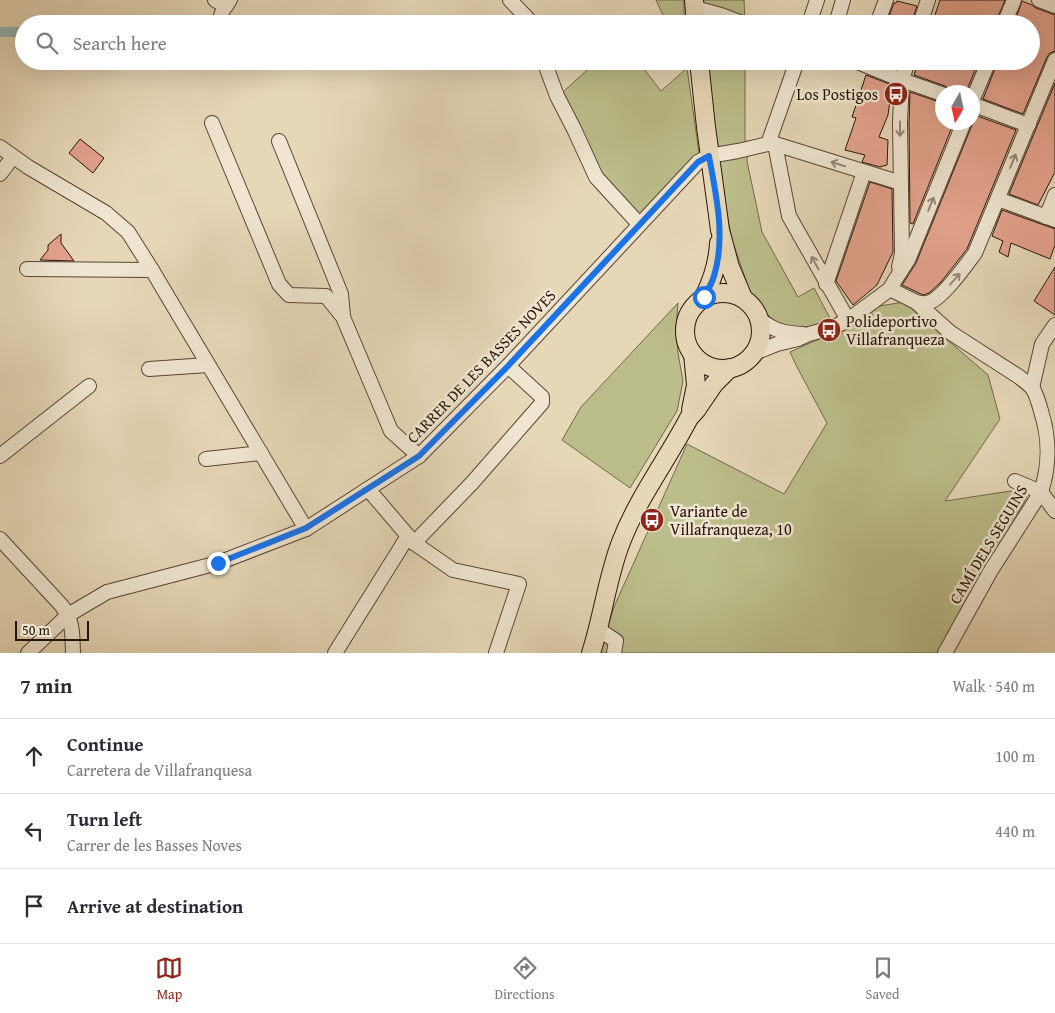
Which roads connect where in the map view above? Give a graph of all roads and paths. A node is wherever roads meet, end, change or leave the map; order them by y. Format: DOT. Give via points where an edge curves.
graph roads {
  1 [pos="510,0"];
  2 [pos="817,0"];
  3 [pos="843,0"];
  4 [pos="886,0"];
  5 [pos="927,0"];
  6 [pos="1014,0"];
  7 [pos="1039,0"];
  8 [pos="224,2"];
  9 [pos="1055,6"];
  10 [pos="695,11"];
  11 [pos="220,15"];
  12 [pos="524,15"];
  13 [pos="721,15"];
  14 [pos="812,15"];
  15 [pos="839,15"];
  16 [pos="880,15"];
  17 [pos="923,15"];
  18 [pos="1008,15"];
  19 [pos="1055,60"];
  20 [pos="547,70"];
  21 [pos="700,70"];
  22 [pos="794,70"];
  23 [pos="879,70"];
  24 [pos="905,70"];
  25 [pos="985,70"];
  26 [pos="902,80"];
  27 [pos="979,85"];
  28 [pos="935,92"];
  29 [pos="980,105"];
  30 [pos="212,123"];
  31 [pos="1029,124"];
  32 [pos="961,130"];
  33 [pos="279,141"];
  34 [pos="772,144"];
  35 [pos="0,147"];
  36 [pos="709,156"];
  37 [pos="13,157"];
  38 [pos="864,172"];
  39 [pos="0,174"];
  40 [pos="901,183"];
  41 [pos="1055,195"];
  42 [pos="998,199"];
  43 [pos="1050,219"];
  44 [pos="639,224"];
  45 [pos="720,230"];
  46 [pos="902,231"];
  47 [pos="918,234"];
  48 [pos="27,269"];
  49 [pos="152,270"];
  50 [pos="826,284"];
  51 [pos="893,285"];
  52 [pos="704,297"];
  53 [pos="743,298"];
  54 [pos="935,299"];
  55 [pos="916,302"];
  56 [pos="343,316"];
  57 [pos="760,320"];
  58 [pos="848,320"];
  59 [pos="937,320"];
  60 [pos="1055,325"];
  61 [pos="809,334"];
  62 [pos="754,353"];
  63 [pos="693,354"];
  64 [pos="208,365"];
  65 [pos="508,366"];
  66 [pos="730,368"];
  67 [pos="149,369"];
  68 [pos="1036,369"];
  69 [pos="1018,376"];
  70 [pos="88,386"];
  71 [pos="1032,388"];
  72 [pos="689,418"];
  73 [pos="1051,433"];
  74 [pos="261,453"];
  75 [pos="0,456"];
  76 [pos="419,456"];
  77 [pos="206,459"];
  78 [pos="1015,481"];
  79 [pos="368,489"];
  80 [pos="1041,492"];
  81 [pos="1055,511"];
  82 [pos="306,528"];
  83 [pos="0,539"];
  84 [pos="411,540"];
  85 [pos="68,615"];
  86 [pos="598,629"];
  87 [pos="28,653"];
  88 [pos="74,653"];
  89 [pos="335,653"];
  90 [pos="496,653"];
  91 [pos="591,653"];
  92 [pos="614,653"];
  93 [pos="945,653"];
  1 -- 12 [label="street"];
  2 -- 14 [label="street"];
  3 -- 15 [label="street"];
  4 -- 16 [label="street"];
  5 -- 17 [label="street"];
  6 -- 18 [label="street"];
  7 -- 9 [label="street"];
  8 -- 11 [label="street"];
  10 -- 13 [label="street"];
  19 -- 31 [label="street"];
  20 -- 44 [label="street" via="596,177"];
  21 -- 36 [label="main road"];
  22 -- 34 [label="street"];
  23 -- 26 [label="street"];
  24 -- 26 [label="street"];
  25 -- 27 [label="street"];
  26 -- 28 [label="street"];
  26 -- 40 [label="street, one-way"];
  29 -- 31 [label="street"];
  30 -- 56 [label="street" via="279,284 288,296 326,296"];
  42 -- 31 [label="street, one-way"];
  47 -- 32 [label="street, one-way"];
  33 -- 56 [label="street" via="341,294"];
  34 -- 36 [label="street"];
  38 -- 34 [label="street, one-way"];
  50 -- 34 [label="street, one-way" via="789,216"];
  35 -- 37 [label="street"];
  36 -- 44 [label="street, CARRER DE LES BASSES NOVES" via="698,162"];
  36 -- 45 [label="main road"];
  37 -- 39 [label="street"];
  37 -- 49 [label="street" via="106,213 128,232"];
  38 -- 40 [label="street"];
  38 -- 50 [label="street"];
  40 -- 46 [label="street"];
  41 -- 43 [label="street"];
  42 -- 43 [label="street"];
  54 -- 42 [label="street, one-way" via="956,279 975,253"];
  44 -- 65 [label="street, CARRER DE LES BASSES NOVES"];
  45 -- 52 [label="main road" via="716,267"];
  45 -- 53 [label="main road"];
  46 -- 47 [label="street"];
  46 -- 51 [label="street" via="902,253"];
  47 -- 51 [label="street"];
  48 -- 49 [label="street"];
  49 -- 64 [label="street"];
  50 -- 58 [label="street"];
  51 -- 55 [label="street, CAMÍ DELS SEGUINS"];
  51 -- 58 [label="street"];
  52 -- 53 [label="main road" via="720,292"];
  52 -- 63 [label="main road" via="692,308 686,323 686,339"];
  53 -- 57 [label="main road"];
  54 -- 55 [label="street" via="928,303"];
  54 -- 59 [label="street"];
  55 -- 59 [label="street, CAMÍ DELS SEGUINS"];
  56 -- 76 [label="street" via="392,431"];
  57 -- 61 [label="street" via="780,332"];
  57 -- 62 [label="main road" via="761,337"];
  58 -- 61 [label="street"];
  59 -- 69 [label="street, CAMÍ DELS SEGUINS"];
  60 -- 68 [label="street" via="1042,344"];
  61 -- 62 [label="street"];
  62 -- 66 [label="main road" via="744,363"];
  63 -- 66 [label="main road" via="709,366"];
  63 -- 72 [label="main road" via="696,386"];
  64 -- 67 [label="street"];
  64 -- 74 [label="street"];
  65 -- 76 [label="street, CARRER DE LES BASSES NOVES"];
  65 -- 84 [label="street" via="542,397 542,403 472,483"];
  66 -- 72 [label="main road"];
  68 -- 69 [label="street"];
  68 -- 71 [label="street"];
  69 -- 71 [label="street, CAMÍ DELS SEGUINS"];
  70 -- 75 [label="street"];
  71 -- 73 [label="street, CAMÍ DELS SEGUINS"];
  72 -- 86 [label="main road" via="627,528 618,550"];
  73 -- 80 [label="street, CAMÍ DELS SEGUINS"];
  74 -- 77 [label="street"];
  74 -- 82 [label="street"];
  76 -- 79 [label="street, CARRER DE LES BASSES NOVES"];
  78 -- 80 [label="street"];
  79 -- 82 [label="street, CARRER DE LES BASSES NOVES"];
  79 -- 84 [label="street"];
  80 -- 81 [label="street"];
  80 -- 93 [label="street, CAMÍ DELS SEGUINS" via="990,572"];
  82 -- 85 [label="street, CARRER DE LES BASSES NOVES" via="218,563 107,592"];
  83 -- 85 [label="street"];
  84 -- 89 [label="street"];
  84 -- 90 [label="street" via="453,570 519,584"];
  85 -- 87 [label="street, CARRER DE LES BASSES NOVES"];
  85 -- 88 [label="street" via="72,623"];
  86 -- 91 [label="main road"];
  86 -- 92 [label="street" via="616,641"];
}
